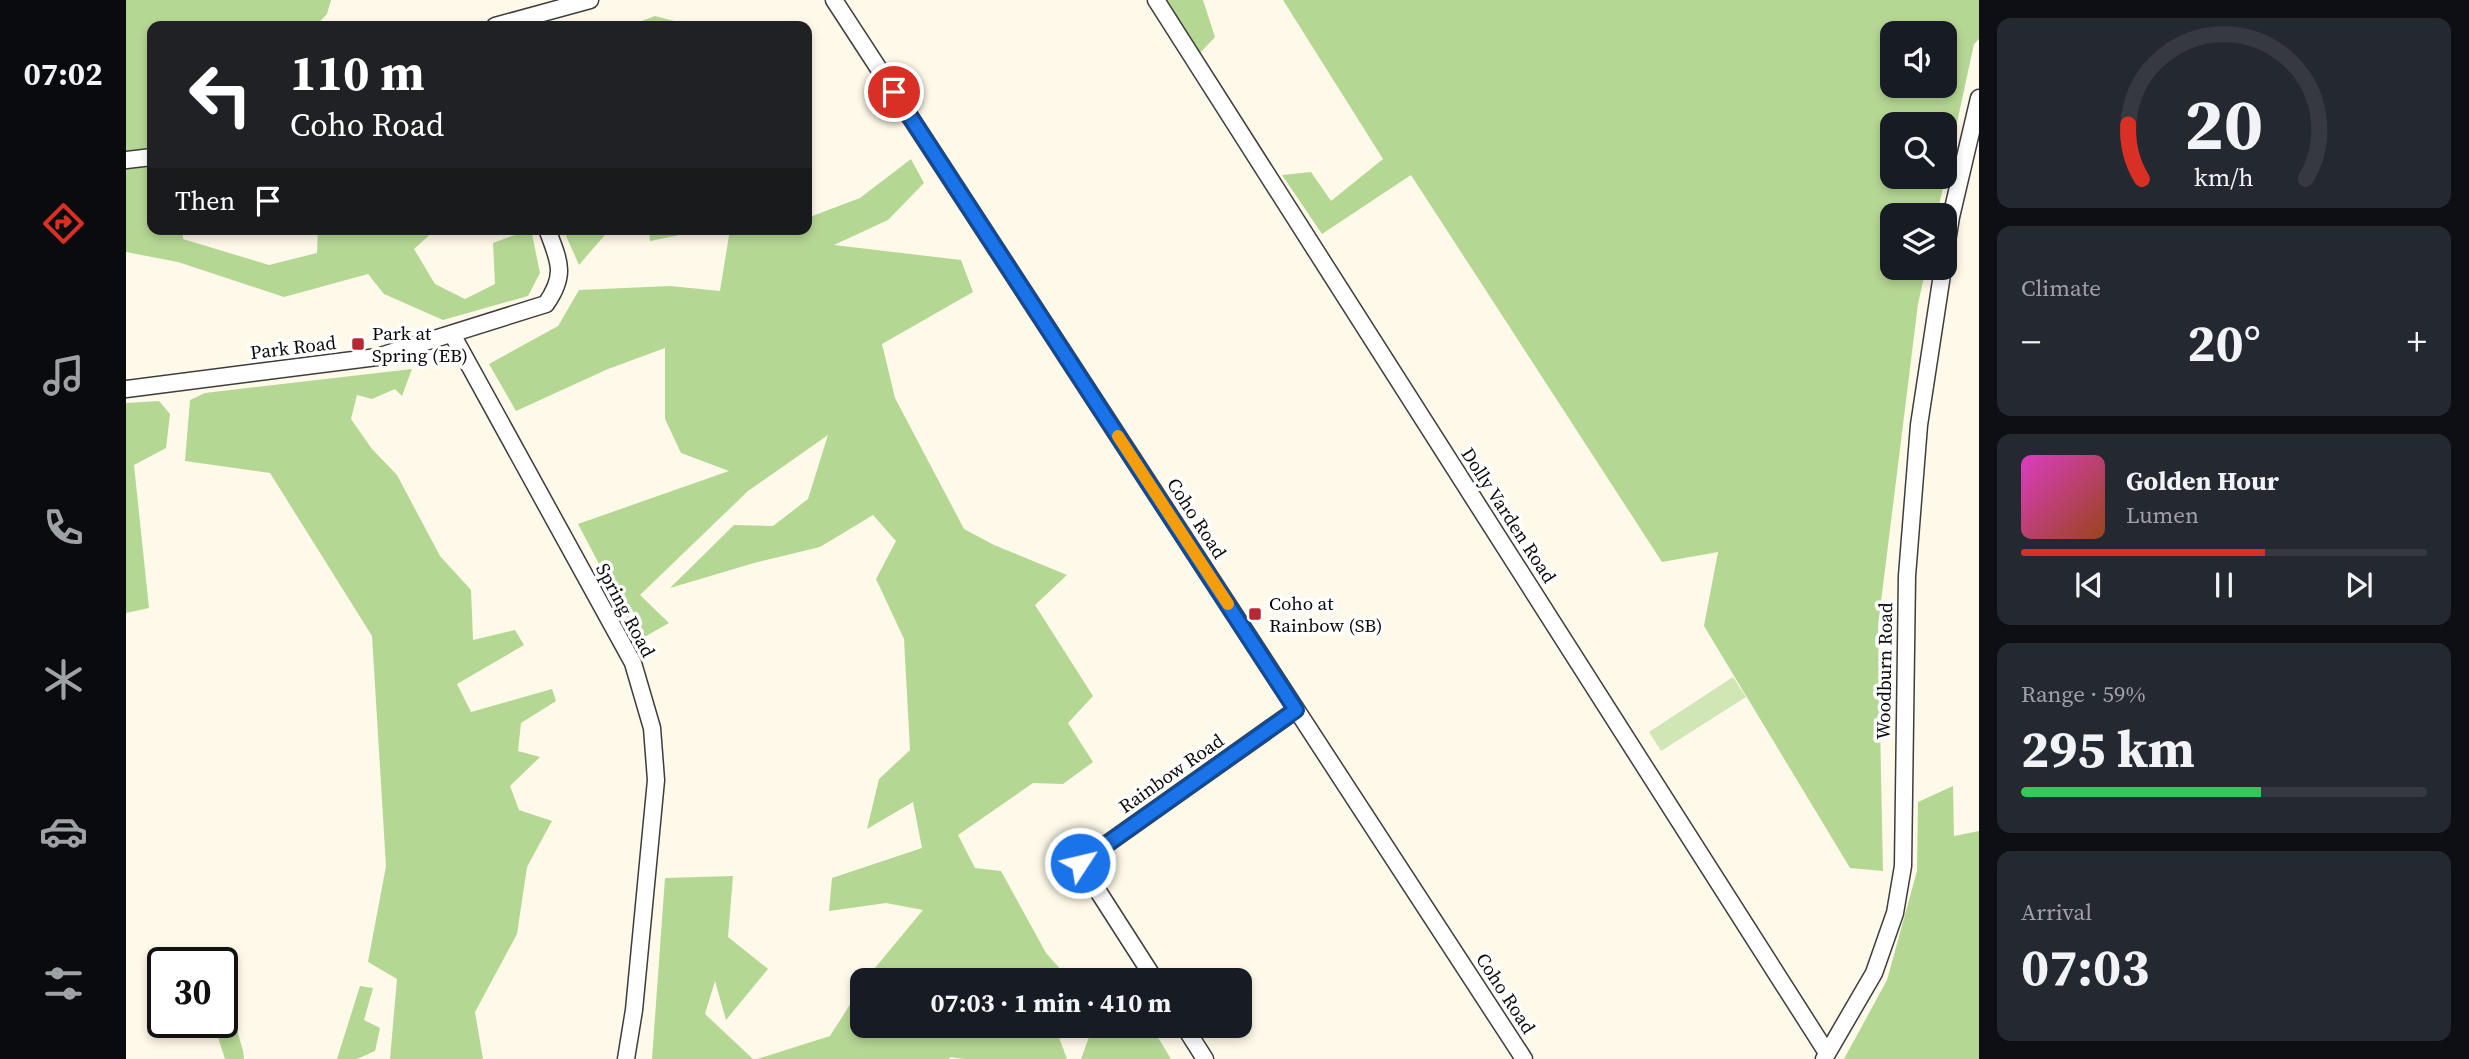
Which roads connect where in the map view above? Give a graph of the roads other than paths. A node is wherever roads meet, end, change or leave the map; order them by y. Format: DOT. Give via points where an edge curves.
graph roads {
  1 [pos="590,0"];
  2 [pos="834,0"];
  3 [pos="1156,0"];
  4 [pos="513,21"];
  5 [pos="1979,98"];
  6 [pos="147,158"];
  7 [pos="126,160"];
  8 [pos="1954,203"];
  9 [pos="549,235"];
  10 [pos="1941,280"];
  11 [pos="452,334"];
  12 [pos="126,389"];
  13 [pos="1296,710"];
  14 [pos="1147,968"];
  15 [pos="1192,1038"];
  16 [pos="1826,1056"];
  17 [pos="626,1059"];
  18 [pos="1205,1059"];
  19 [pos="1524,1059"];
  1 -- 4 [label="street"];
  2 -- 13 [label="street, Coho Road"];
  3 -- 16 [label="street, Dolly Varden Road"];
  5 -- 8 [label="street"];
  6 -- 7 [label="street"];
  9 -- 11 [label="street, Park Road" via="560,262 556,289 545,304"];
  10 -- 16 [label="street, Woodburn Road" via="1919,425 1907,576 1903,866 1895,913 1874,973"];
  11 -- 12 [label="street, Park Road" via="377,357"];
  11 -- 17 [label="street, Spring Road" via="633,663 652,728 656,779"];
  13 -- 14 [label="street, Rainbow Road" via="1080,863"];
  13 -- 19 [label="street, Coho Road"];
  15 -- 18 [label="street"];
}
